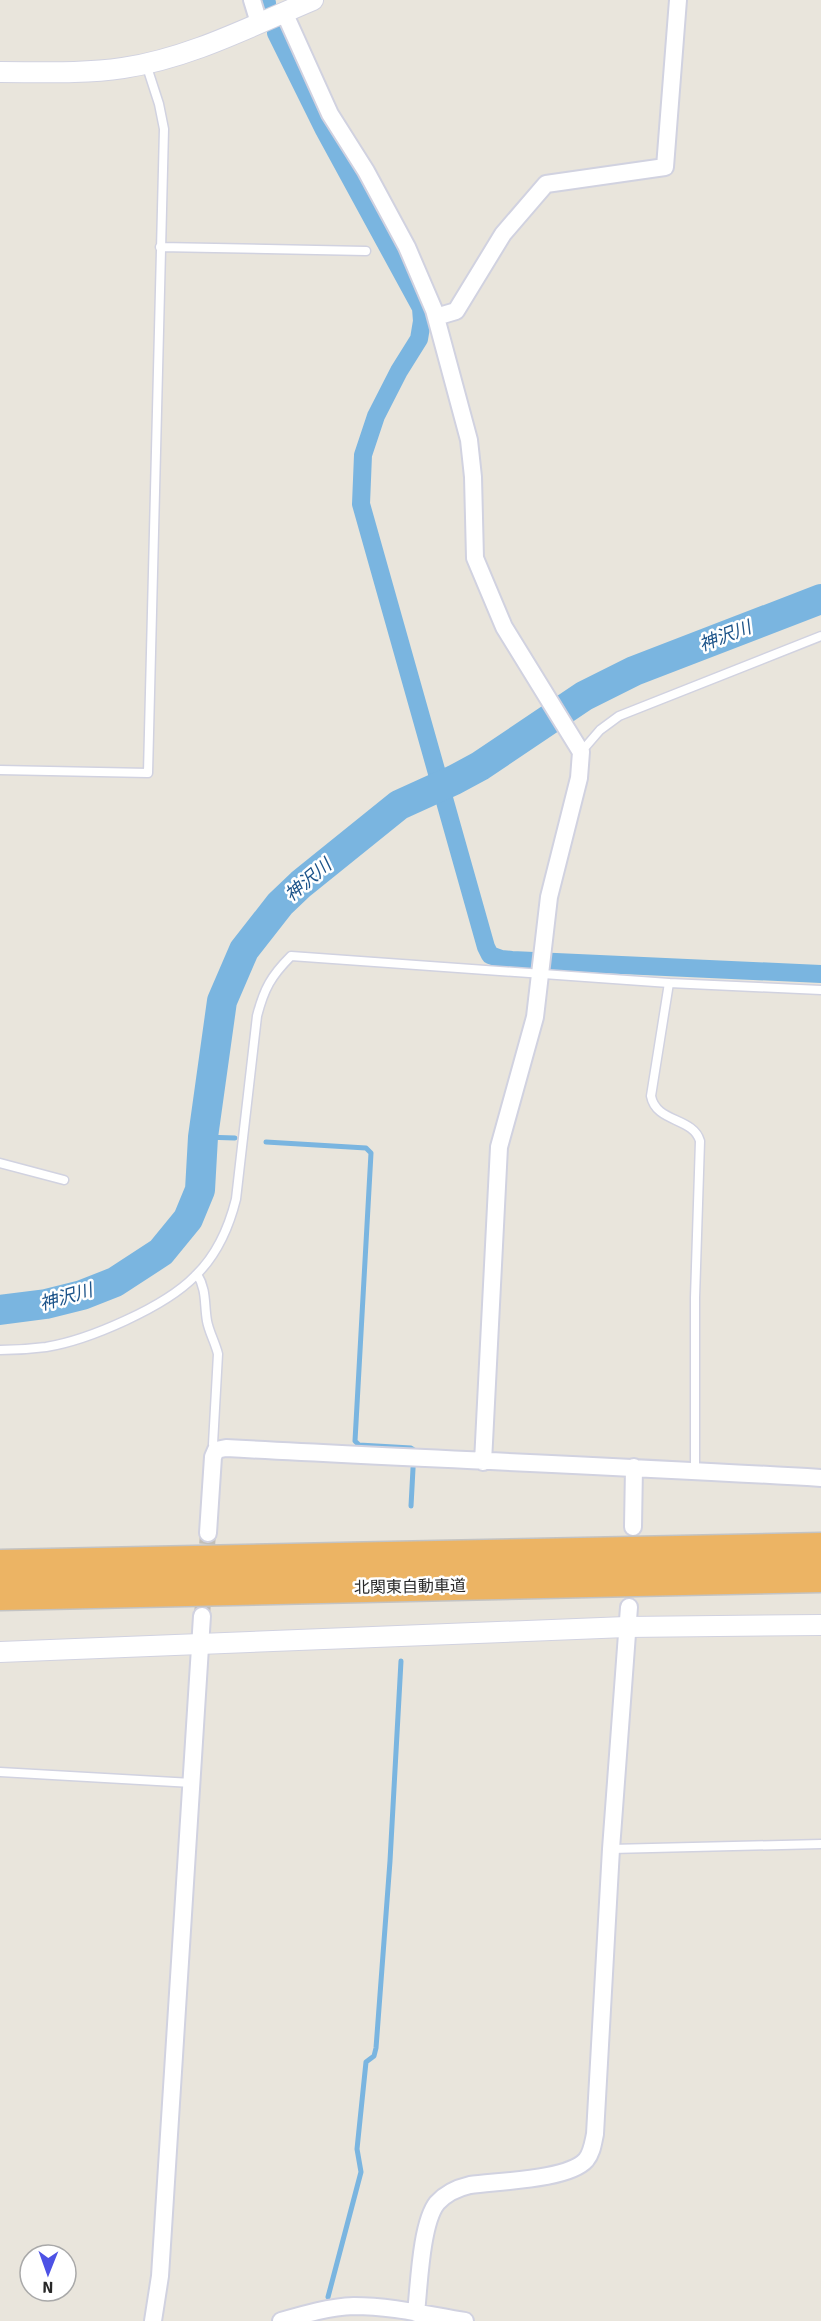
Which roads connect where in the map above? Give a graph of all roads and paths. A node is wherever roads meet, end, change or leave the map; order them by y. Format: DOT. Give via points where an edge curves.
graph roads {
  1 [pos="252,0"];
  2 [pos="313,0"];
  3 [pos="678,0"];
  4 [pos="284,12"];
  5 [pos="259,23"];
  6 [pos="146,63"];
  7 [pos="0,72"];
  8 [pos="160,247"];
  9 [pos="366,251"];
  10 [pos="436,317"];
  11 [pos="821,636"];
  12 [pos="577,745"];
  13 [pos="0,770"];
  14 [pos="540,965"];
  15 [pos="669,983"];
  16 [pos="821,990"];
  17 [pos="0,1163"];
  18 [pos="64,1180"];
  19 [pos="197,1274"];
  20 [pos="0,1350"];
  21 [pos="216,1450"];
  22 [pos="483,1462"];
  23 [pos="634,1467"];
  24 [pos="695,1471"];
  25 [pos="821,1478"];
  26 [pos="633,1527"];
  27 [pos="208,1533"];
  28 [pos="821,1548"];
  29 [pos="0,1565"];
  30 [pos="821,1577"];
  31 [pos="0,1595"];
  32 [pos="629,1607"];
  33 [pos="202,1616"];
  34 [pos="821,1625"];
  35 [pos="626,1627"];
  36 [pos="200,1645"];
  37 [pos="0,1652"];
  38 [pos="0,1772"];
  39 [pos="192,1783"];
  40 [pos="821,1844"];
  41 [pos="611,1849"];
  42 [pos="416,2313"];
  43 [pos="314,2317"];
  44 [pos="153,2321"];
  45 [pos="282,2321"];
  46 [pos="465,2321"];
  1 -- 5 [label="street"];
  2 -- 4 [label="street"];
  3 -- 10 [label="street" via="665,167 546,183 503,234 456,311"];
  4 -- 5 [label="street"];
  4 -- 10 [label="street" via="330,114 407,247"];
  5 -- 6 [label="street"];
  6 -- 7 [label="street" via="51,73"];
  6 -- 8 [label="lane" via="164,129"];
  8 -- 9 [label="lane"];
  8 -- 13 [label="lane" via="148,773"];
  10 -- 12 [label="street" via="469,440 475,558 504,627"];
  11 -- 12 [label="lane" via="619,716"];
  12 -- 14 [label="street" via="579,778 553,878"];
  14 -- 15 [label="lane"];
  14 -- 19 [label="lane" via="291,956 273,974 262,994 233,1212 214,1251"];
  14 -- 22 [label="street" via="535,1017 499,1147"];
  15 -- 16 [label="lane"];
  15 -- 24 [label="lane" via="651,1096 660,1112 694,1130 700,1141"];
  17 -- 18 [label="lane"];
  19 -- 20 [label="lane" via="175,1293 97,1332 48,1347"];
  19 -- 21 [label="lane" via="205,1286 207,1325 218,1354 213,1444"];
  21 -- 22 [label="street"];
  21 -- 27 [label="street"];
  22 -- 23 [label="street"];
  23 -- 24 [label="street"];
  23 -- 26 [label="street"];
  24 -- 25 [label="street"];
  28 -- 29 [label="highway, 北関東自動車道"];
  30 -- 31 [label="highway, 北関東自動車道"];
  32 -- 35 [label="street"];
  33 -- 36 [label="street"];
  34 -- 35 [label="street"];
  35 -- 36 [label="street"];
  35 -- 41 [label="street"];
  36 -- 37 [label="street"];
  36 -- 39 [label="street"];
  38 -- 39 [label="lane"];
  39 -- 44 [label="street" via="160,2276"];
  40 -- 41 [label="lane"];
  41 -- 42 [label="street" via="592,2149 576,2168 561,2174 470,2185 457,2188 438,2202 430,2213"];
  42 -- 43 [label="street" via="352,2306"];
  42 -- 46 [label="street"];
  43 -- 45 [label="street"];
}
